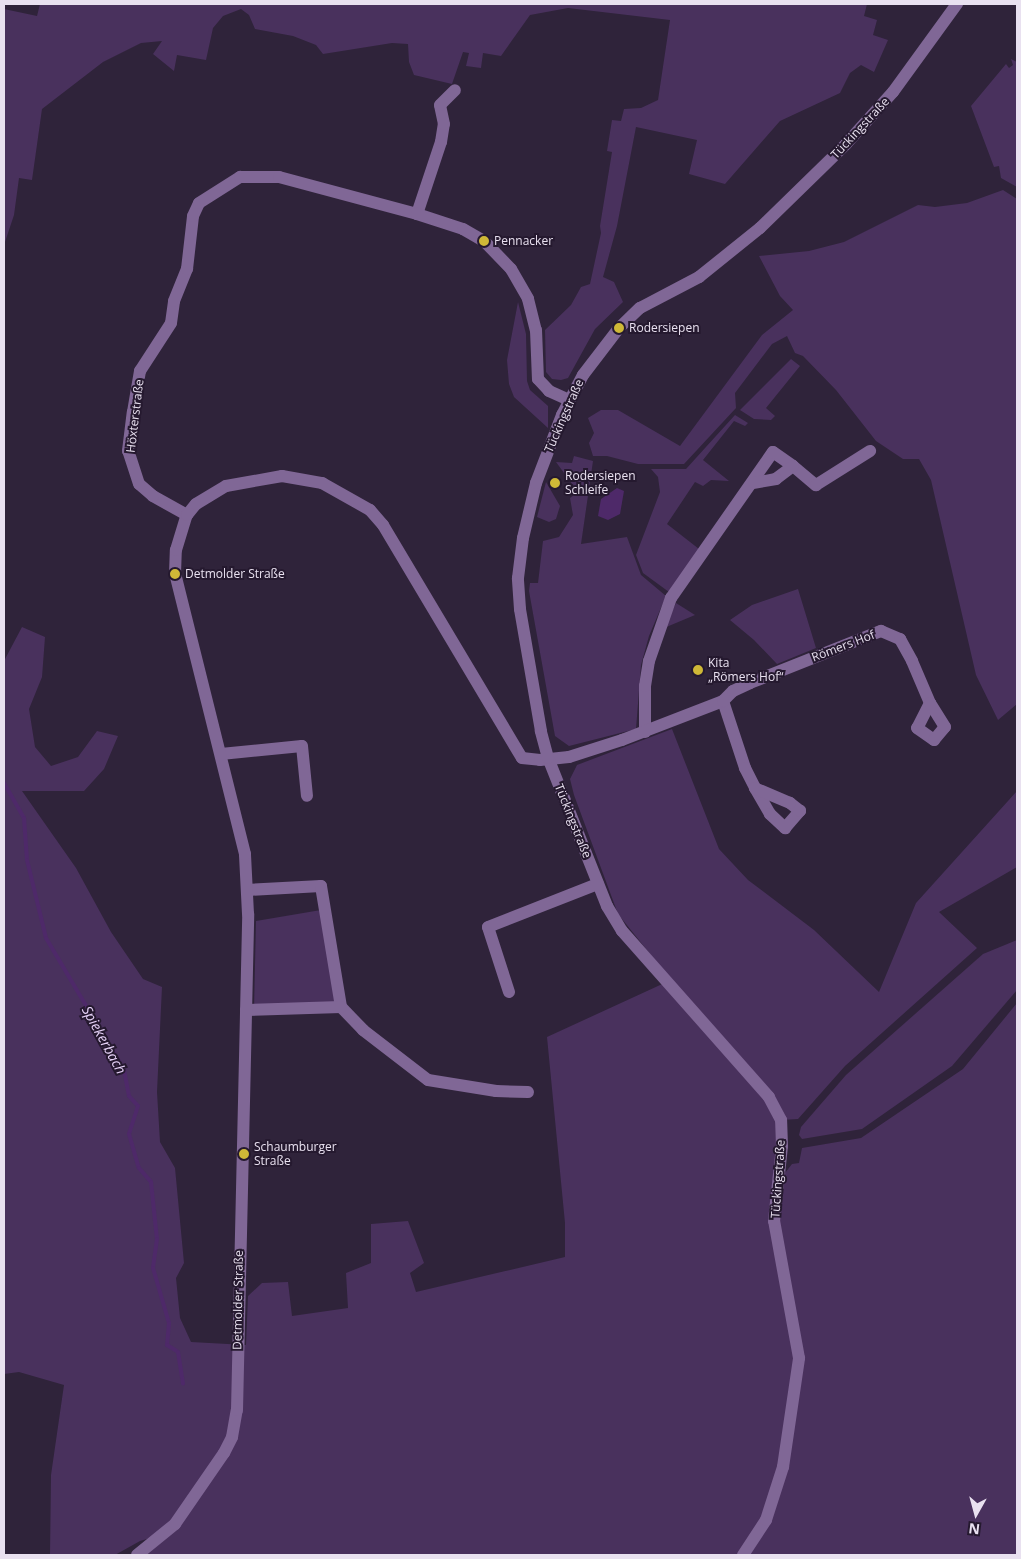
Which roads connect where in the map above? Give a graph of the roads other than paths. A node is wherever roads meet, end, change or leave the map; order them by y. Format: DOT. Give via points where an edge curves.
graph roads {
  1 [pos="957,4"];
  2 [pos="455,90"];
  3 [pos="417,214"];
  4 [pos="569,400"];
  5 [pos="870,451"];
  6 [pos="793,466"];
  7 [pos="754,483"];
  8 [pos="187,515"];
  9 [pos="723,701"];
  10 [pos="930,703"];
  11 [pos="645,732"];
  12 [pos="221,754"];
  13 [pos="548,758"];
  14 [pos="755,788"];
  15 [pos="307,796"];
  16 [pos="598,884"];
  17 [pos="247,890"];
  18 [pos="509,992"];
  19 [pos="341,1006"];
  20 [pos="246,1010"];
  21 [pos="528,1092"];
  22 [pos="137,1555"];
  23 [pos="743,1555"];
  1 -- 4 [label="street, Tückingstraße" via="898,86 846,144 760,228 720,261 698,277 640,308 619,328 583,375"];
  2 -- 3 [label="street" via="440,105 444,124 441,142"];
  3 -- 4 [label="street, Höxterstraße" via="464,228 484,242 511,269 528,299 536,330 538,380 549,391"];
  3 -- 8 [label="street, Höxterstraße" via="260,174 240,177 198,203 193,216 187,269 174,300 171,323 140,371 128,451 139,484"];
  4 -- 13 [label="street, Tückingstraße" via="532,494 518,578 531,681"];
  5 -- 6 [label="street" via="816,486"];
  6 -- 7 [label="street" via="776,479"];
  6 -- 7 [label="street" via="773,452"];
  7 -- 11 [label="street" via="671,598 649,661 645,686"];
  8 -- 12 [label="street, Detmolder Straße" via="176,550 174,574"];
  8 -- 13 [label="street" via="196,504 226,486 264,477 313,480 357,500 383,525 522,758"];
  9 -- 10 [label="street, Römers Hof" via="733,691 750,683 881,631 900,639"];
  9 -- 11 [label="street, Römers Hof"];
  9 -- 14 [label="street" via="737,747"];
  11 -- 13 [label="street, Römers Hof" via="582,753"];
  12 -- 15 [label="street" via="302,746"];
  12 -- 17 [label="street, Detmolder Straße" via="245,854"];
  13 -- 16 [label="street, Tückingstraße"];
  16 -- 18 [label="street" via="488,927"];
  16 -- 23 [label="street, Tückingstraße" via="622,931 769,1097 781,1120 782,1146 774,1221 799,1358 783,1468 766,1520"];
  17 -- 19 [label="street" via="321,886"];
  17 -- 20 [label="street, Detmolder Straße"];
  19 -- 20 [label="street"];
  19 -- 21 [label="street" via="363,1030 428,1080 496,1091"];
  20 -- 22 [label="street, Detmolder Straße" via="245,1144 239,1236 235,1424 224,1453 175,1524"];
}
